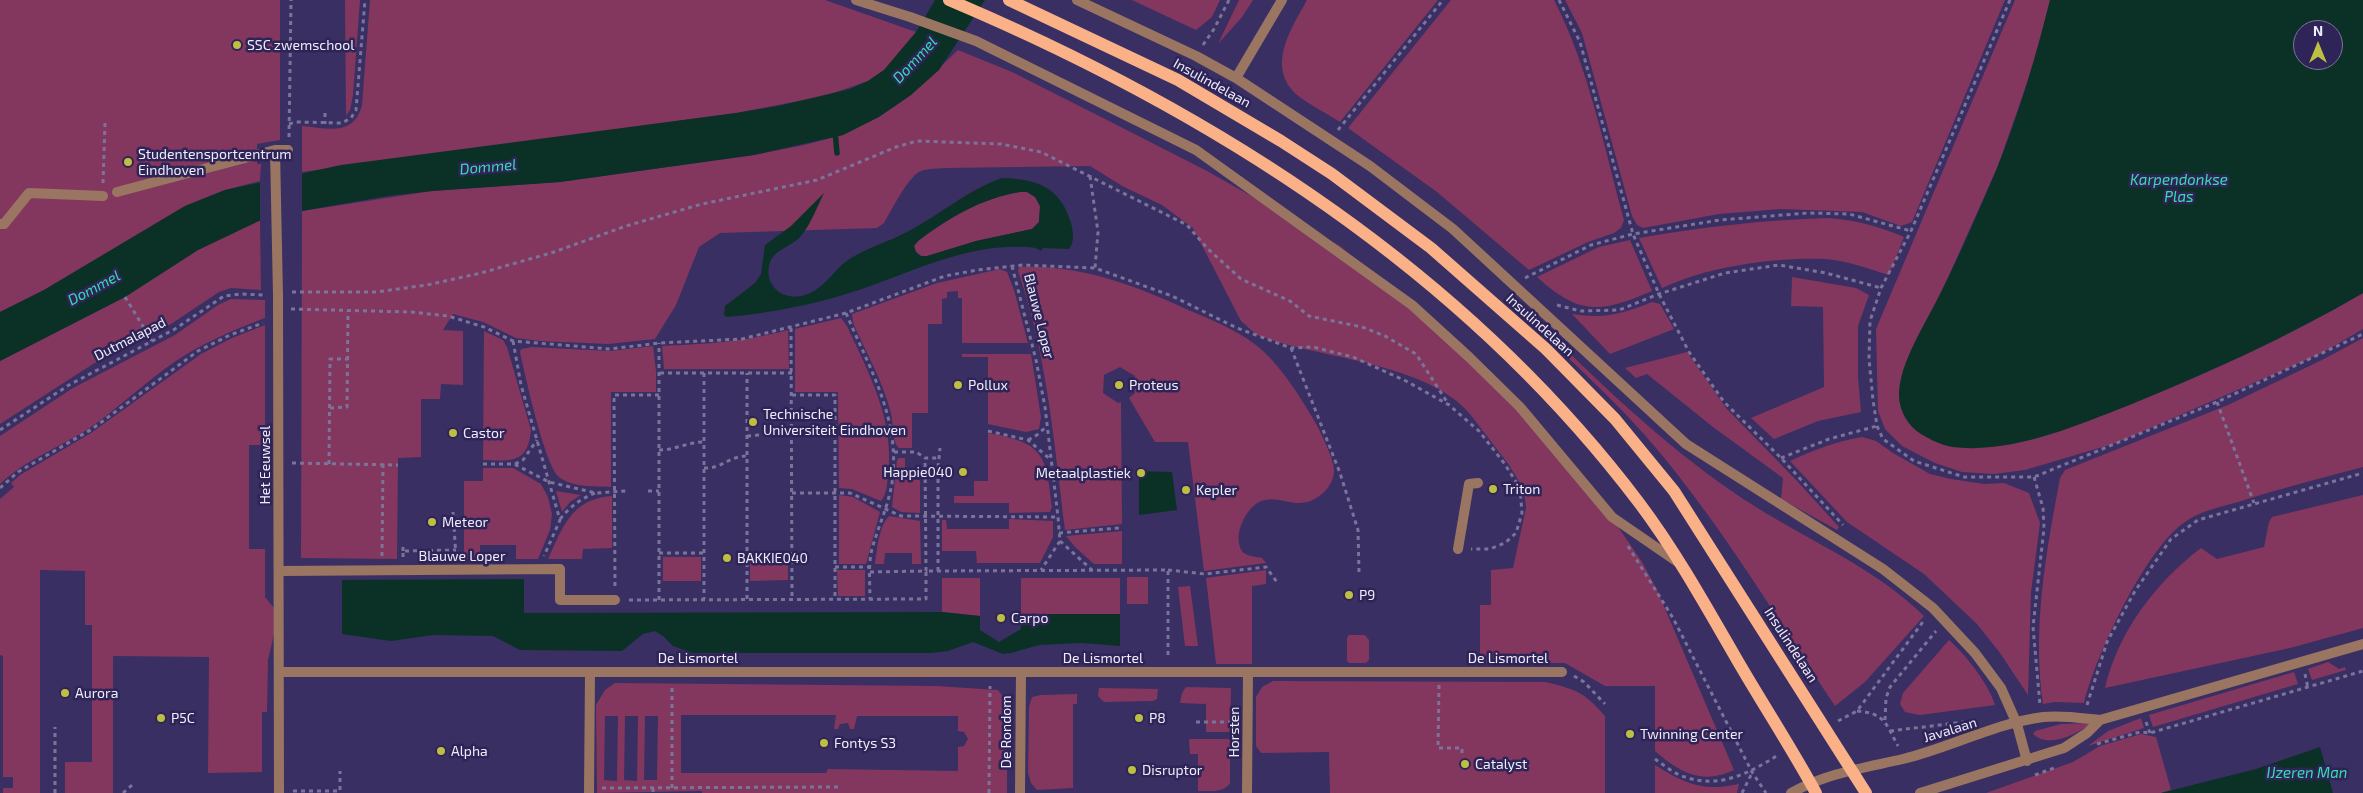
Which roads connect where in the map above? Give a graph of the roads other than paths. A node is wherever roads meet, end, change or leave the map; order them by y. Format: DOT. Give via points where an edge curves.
graph roads {
  1 [pos="856,0"];
  2 [pos="950,0"];
  3 [pos="1009,0"];
  4 [pos="1077,0"];
  5 [pos="1282,0"];
  6 [pos="1236,78"];
  7 [pos="275,150"];
  8 [pos="288,150"];
  9 [pos="117,192"];
  10 [pos="103,196"];
  11 [pos="0,224"];
  12 [pos="1478,483"];
  13 [pos="1458,550"];
  14 [pos="1679,563"];
  15 [pos="279,571"];
  16 [pos="615,600"];
  17 [pos="2363,644"];
  18 [pos="279,672"];
  19 [pos="590,672"];
  20 [pos="1021,672"];
  21 [pos="1248,672"];
  22 [pos="1562,672"];
  23 [pos="2100,720"];
  24 [pos="2016,724"];
  25 [pos="2027,761"];
  26 [pos="1851,769"];
  27 [pos="1813,788"];
  28 [pos="589,790"];
  29 [pos="279,792"];
  30 [pos="1020,793"];
  31 [pos="1247,793"];
  32 [pos="1791,793"];
  33 [pos="1866,793"];
  34 [pos="1920,793"];
  1 -- 14 [label="street" via="976,41 1196,150 1412,305 1520,407 1612,517"];
  2 -- 14 [label="main road" via="1045,42 1259,160 1417,272 1508,356 1579,430 1640,505"];
  3 -- 26 [label="main road, Insulindelaan" via="1178,80 1332,174 1431,248 1546,349 1615,418 1674,491"];
  4 -- 6 [label="street, Insulindelaan"];
  5 -- 6 [label="street"];
  6 -- 24 [label="street, Insulindelaan" via="1331,138 1453,229 1686,444 1883,569 1933,608 1975,653 2001,688"];
  7 -- 8 [label="street"];
  7 -- 9 [label="street"];
  7 -- 15 [label="street, Het Eeuwsel"];
  10 -- 11 [label="street" via="29,194 4,224"];
  12 -- 13 [label="street" via="1469,484"];
  14 -- 27 [label="main road"];
  15 -- 16 [label="street, Blauwe Loper" via="560,569 560,600"];
  15 -- 18 [label="street, Het Eeuwsel"];
  17 -- 23 [label="street, Javalaan"];
  18 -- 19 [label="street, De Lismortel"];
  18 -- 29 [label="street, Het Eeuwsel"];
  19 -- 20 [label="street, De Lismortel"];
  19 -- 28 [label="street"];
  20 -- 21 [label="street, De Lismortel"];
  20 -- 30 [label="street, De Rondom"];
  21 -- 22 [label="street, De Lismortel"];
  21 -- 31 [label="street, Horsten"];
  23 -- 24 [label="street, Javalaan" via="2043,718"];
  23 -- 25 [label="street, Javalaan" via="2064,748"];
  24 -- 25 [label="street, Insulindelaan"];
  24 -- 26 [label="street, Javalaan" via="1904,758"];
  25 -- 34 [label="street, Javalaan"];
  26 -- 27 [label="street, Javalaan"];
  26 -- 33 [label="main road, Insulindelaan"];
  27 -- 32 [label="street, Javalaan"];
}
